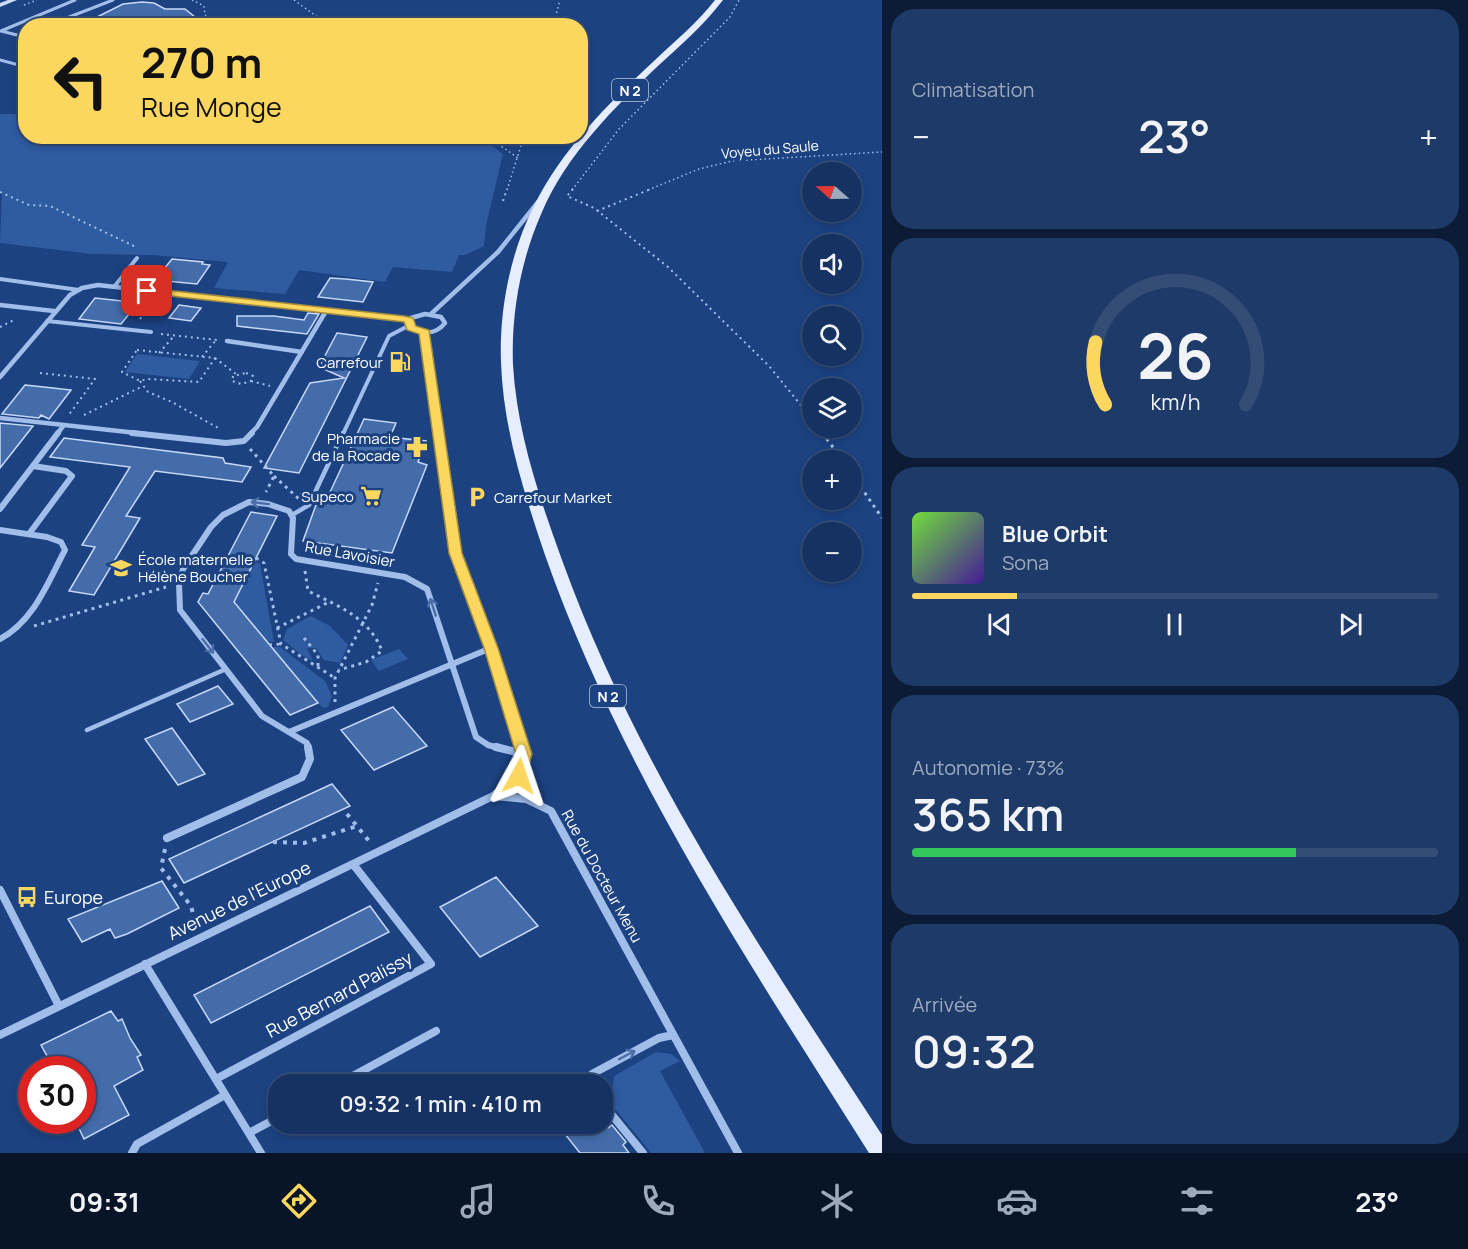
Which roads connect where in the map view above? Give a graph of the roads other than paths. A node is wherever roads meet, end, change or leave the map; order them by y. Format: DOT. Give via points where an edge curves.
graph roads {
  1 [pos="14,0"];
  2 [pos="75,0"];
  3 [pos="113,0"];
  4 [pos="719,0"];
  5 [pos="0,5"];
  6 [pos="32,18"];
  7 [pos="67,18"];
  8 [pos="18,24"];
  9 [pos="18,35"];
  10 [pos="0,60"];
  11 [pos="18,65"];
  12 [pos="588,134"];
  13 [pos="579,144"];
  14 [pos="549,188"];
  15 [pos="137,258"];
  16 [pos="0,279"];
  17 [pos="114,287"];
  18 [pos="79,290"];
  19 [pos="0,304"];
  20 [pos="54,311"];
  21 [pos="326,311"];
  22 [pos="431,314"];
  23 [pos="47,321"];
  24 [pos="409,323"];
  25 [pos="151,332"];
  26 [pos="425,332"];
  27 [pos="227,341"];
  28 [pos="302,352"];
  29 [pos="0,377"];
  30 [pos="0,418"];
  31 [pos="64,425"];
  32 [pos="33,466"];
  33 [pos="0,509"];
  34 [pos="292,515"];
  35 [pos="0,530"];
  36 [pos="29,534"];
  37 [pos="0,639"];
  38 [pos="491,648"];
  39 [pos="452,663"];
  40 [pos="226,669"];
  41 [pos="87,730"];
  42 [pos="289,732"];
  43 [pos="524,754"];
  44 [pos="493,795"];
  45 [pos="166,838"];
  46 [pos="353,864"];
  47 [pos="0,890"];
  48 [pos="145,964"];
  49 [pos="59,1006"];
  50 [pos="436,1031"];
  51 [pos="0,1035"];
  52 [pos="673,1035"];
  53 [pos="356,1074"];
  54 [pos="592,1074"];
  55 [pos="216,1079"];
  56 [pos="225,1095"];
  57 [pos="613,1116"];
  58 [pos="268,1123"];
  59 [pos="249,1133"];
  60 [pos="132,1153"];
  61 [pos="261,1153"];
  62 [pos="643,1153"];
  63 [pos="738,1153"];
  64 [pos="881,1153"];
  1 -- 5 [label="main road"];
  2 -- 6 [label="lane"];
  3 -- 7 [label="lane"];
  4 -- 12 [label="main road, N 2"];
  8 -- 9 [label="lane" via="1,31"];
  10 -- 11 [label="lane"];
  13 -- 14 [label="main road, N 2"];
  14 -- 22 [label="street" via="498,252"];
  14 -- 64 [label="main road, N 2" via="537,209 514,286 507,360 520,452 550,552 598,675 654,787"];
  15 -- 17 [label="lane"];
  16 -- 18 [label="lane"];
  17 -- 18 [label="street" via="98,285"];
  17 -- 21 [label="street"];
  18 -- 20 [label="street"];
  19 -- 20 [label="street"];
  20 -- 23 [label="street"];
  21 -- 24 [label="street"];
  21 -- 28 [label="street"];
  22 -- 24 [label="street" via="415,315"];
  22 -- 26 [label="street" via="446,323 441,329"];
  23 -- 25 [label="lane"];
  23 -- 29 [label="street"];
  24 -- 26 [label="street" via="415,330"];
  24 -- 34 [label="lane" via="389,336 309,505"];
  26 -- 38 [label="street" via="456,553"];
  27 -- 28 [label="street"];
  28 -- 31 [label="street" via="257,427 244,441 226,443"];
  30 -- 31 [label="street"];
  31 -- 32 [label="street"];
  32 -- 33 [label="street"];
  32 -- 36 [label="street" via="66,471 72,476"];
  39 -- 34 [label="street, Rue Lavoisier, one-way" via="427,589 405,577 303,562 291,554"];
  34 -- 40 [label="street, one-way" via="290,511 260,503 237,507 217,521 183,568 180,610"];
  35 -- 36 [label="street"];
  36 -- 37 [label="street" via="61,542 65,550 21,625"];
  38 -- 39 [label="street"];
  38 -- 43 [label="street"];
  39 -- 42 [label="street"];
  39 -- 43 [label="street, Rue Lavoisier" via="476,737 488,745"];
  40 -- 41 [label="lane"];
  40 -- 42 [label="street" via="262,716"];
  42 -- 45 [label="street" via="307,743 310,759 302,777"];
  43 -- 44 [label="street" via="519,776"];
  44 -- 46 [label="street, Avenue de l'Europe"];
  44 -- 52 [label="street, Rue du Docteur Menu" via="526,799 551,811"];
  46 -- 48 [label="street, Avenue de l'Europe"];
  46 -- 55 [label="street, Rue Bernard Palissy" via="430,964"];
  47 -- 49 [label="street"];
  48 -- 49 [label="street, Avenue de l'Europe"];
  48 -- 55 [label="street"];
  49 -- 51 [label="street, Avenue de l'Europe"];
  50 -- 53 [label="street"];
  54 -- 52 [label="street, one-way" via="659,1038"];
  52 -- 63 [label="street, Rue du Docteur Menu"];
  55 -- 56 [label="street"];
  56 -- 59 [label="street"];
  56 -- 60 [label="street" via="137,1144"];
  57 -- 62 [label="street"];
  58 -- 59 [label="street"];
  59 -- 61 [label="street"];
}
